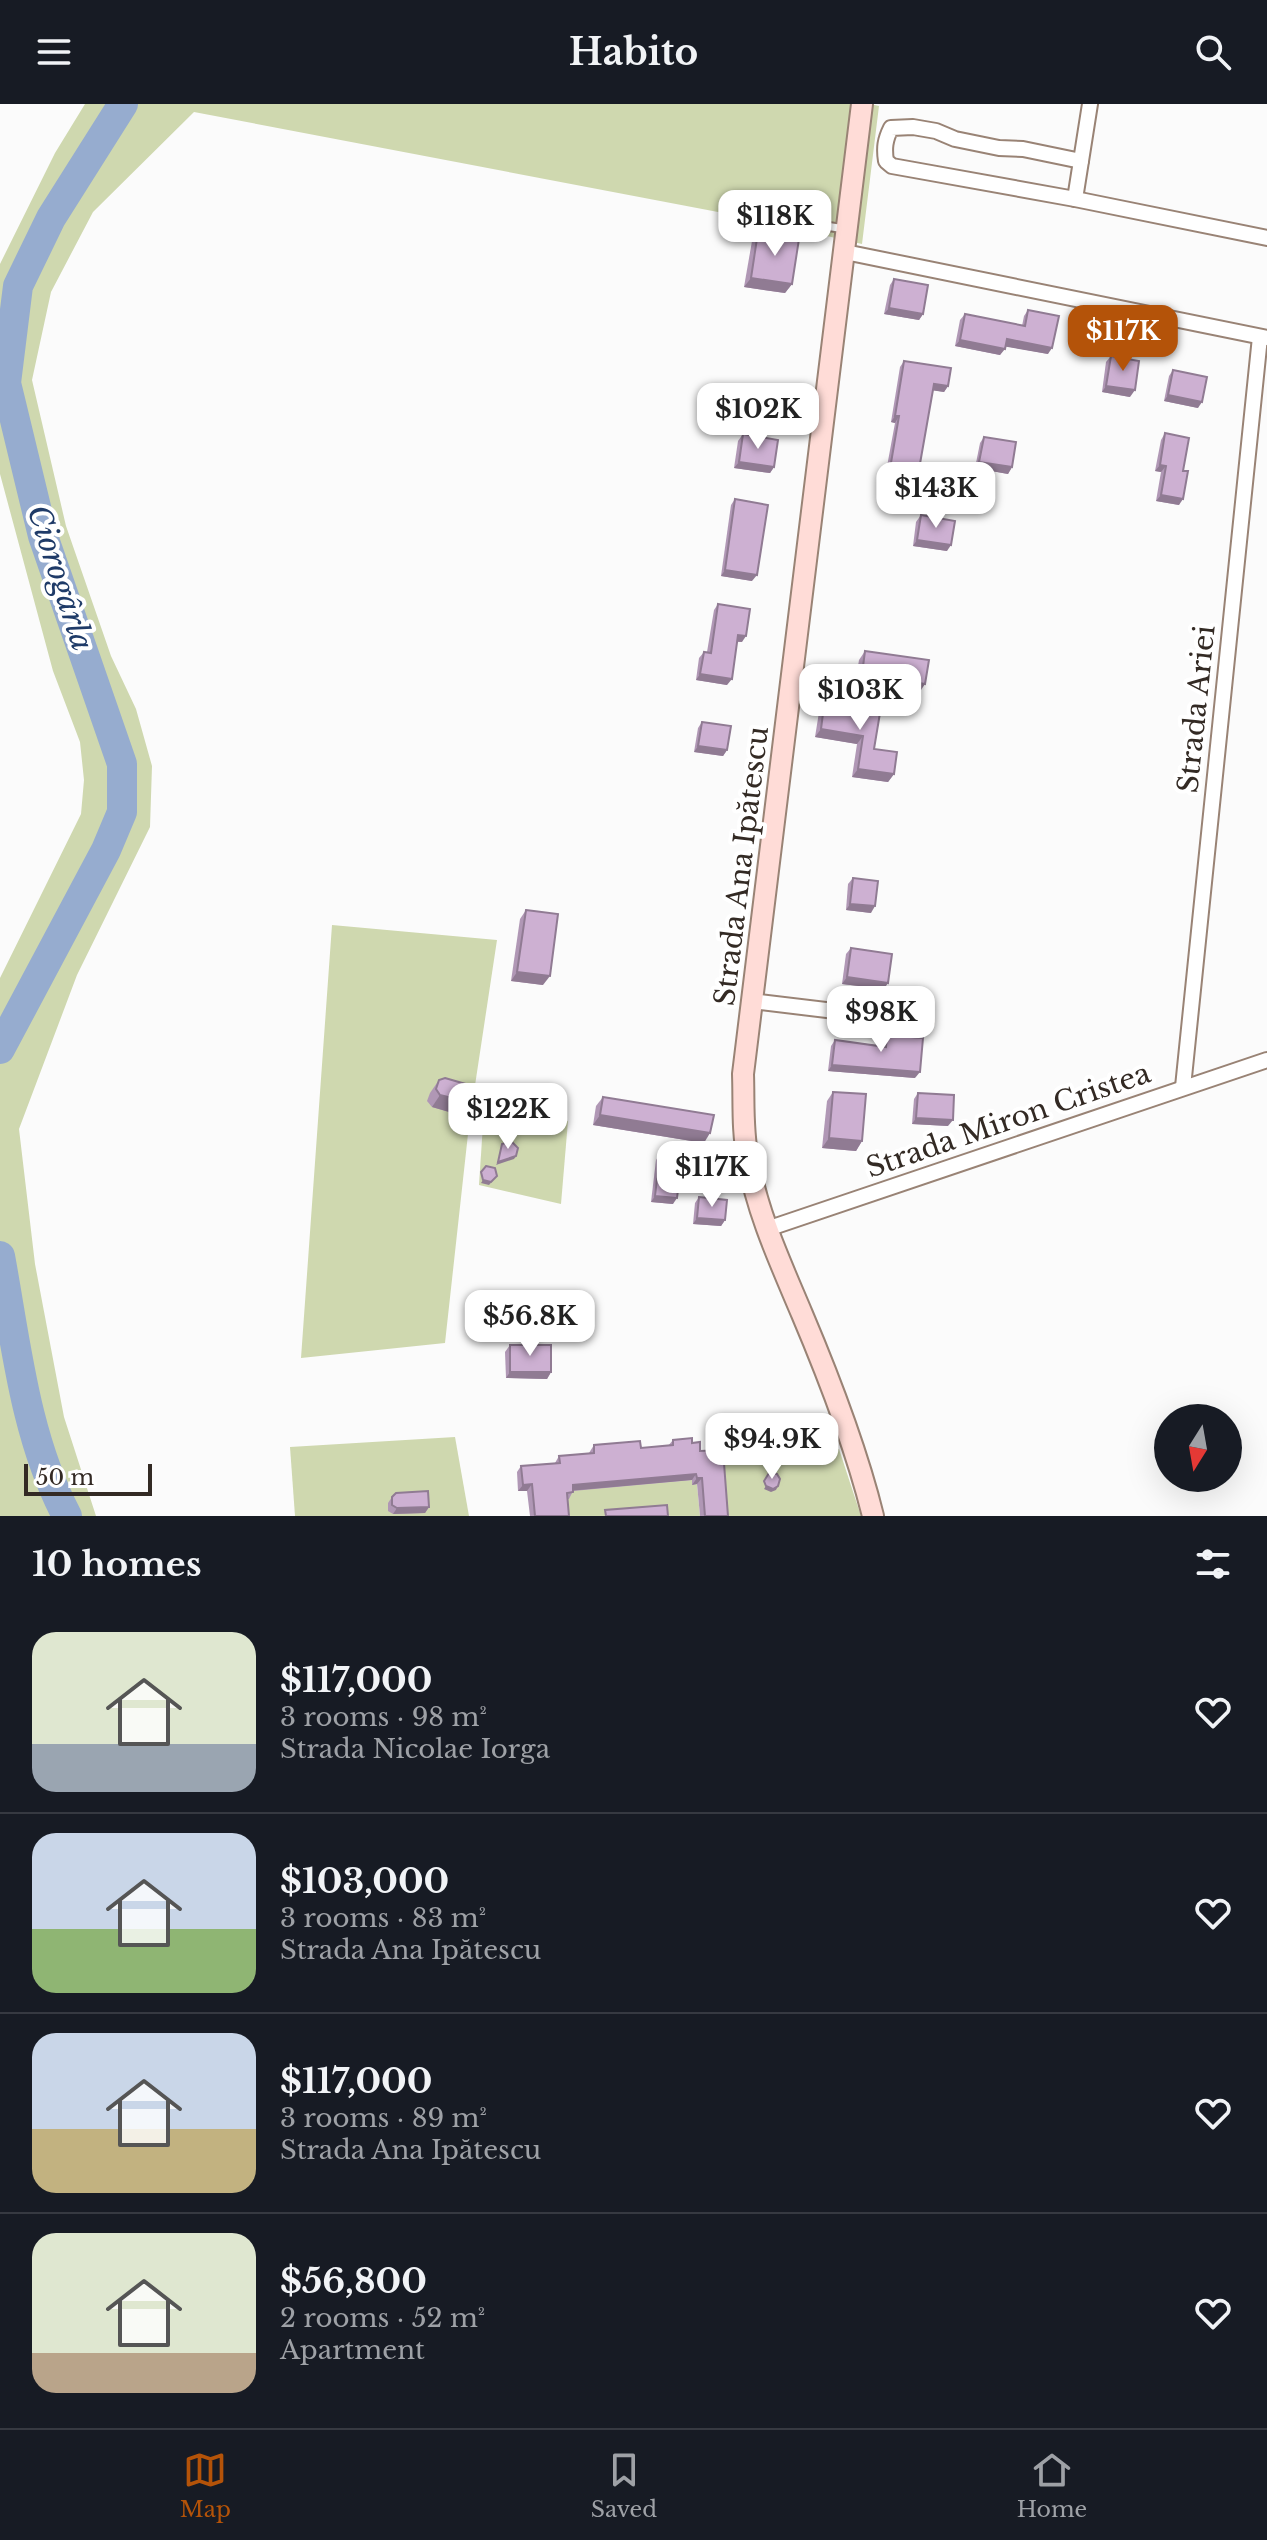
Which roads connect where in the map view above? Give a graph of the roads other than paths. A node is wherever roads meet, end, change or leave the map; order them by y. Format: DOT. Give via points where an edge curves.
graph roads {
  1 [pos="862,104"];
  2 [pos="1090,104"];
  3 [pos="886,138"];
  4 [pos="858,142"];
  5 [pos="1081,161"];
  6 [pos="1075,199"];
  7 [pos="742,219"];
  8 [pos="847,230"];
  9 [pos="1267,238"];
  10 [pos="845,252"];
  11 [pos="1264,337"];
  12 [pos="752,1001"];
  13 [pos="926,1022"];
  14 [pos="1267,1060"];
  15 [pos="1183,1087"];
  16 [pos="767,1229"];
  17 [pos="873,1516"];
  1 -- 4 [label="main road, Strada Ana Ipătescu"];
  2 -- 5 [label="street"];
  3 -- 4 [label="street"];
  3 -- 5 [label="street" via="891,128 913,127"];
  3 -- 6 [label="street" via="886,161 892,166"];
  4 -- 8 [label="main road, Strada Ana Ipătescu"];
  5 -- 6 [label="street"];
  6 -- 9 [label="street"];
  7 -- 8 [label="lane" via="761,216"];
  8 -- 10 [label="main road, Strada Ana Ipătescu"];
  10 -- 11 [label="street"];
  10 -- 12 [label="main road, Strada Ana Ipătescu"];
  11 -- 15 [label="street, Strada Ariei"];
  12 -- 13 [label="street"];
  12 -- 16 [label="main road, Strada Ana Ipătescu" via="743,1074 744,1132"];
  14 -- 15 [label="street, Strada Miron Cristea"];
  15 -- 16 [label="street, Strada Miron Cristea"];
  16 -- 17 [label="main road, Strada Ana Ipătescu" via="829,1379"];
}
